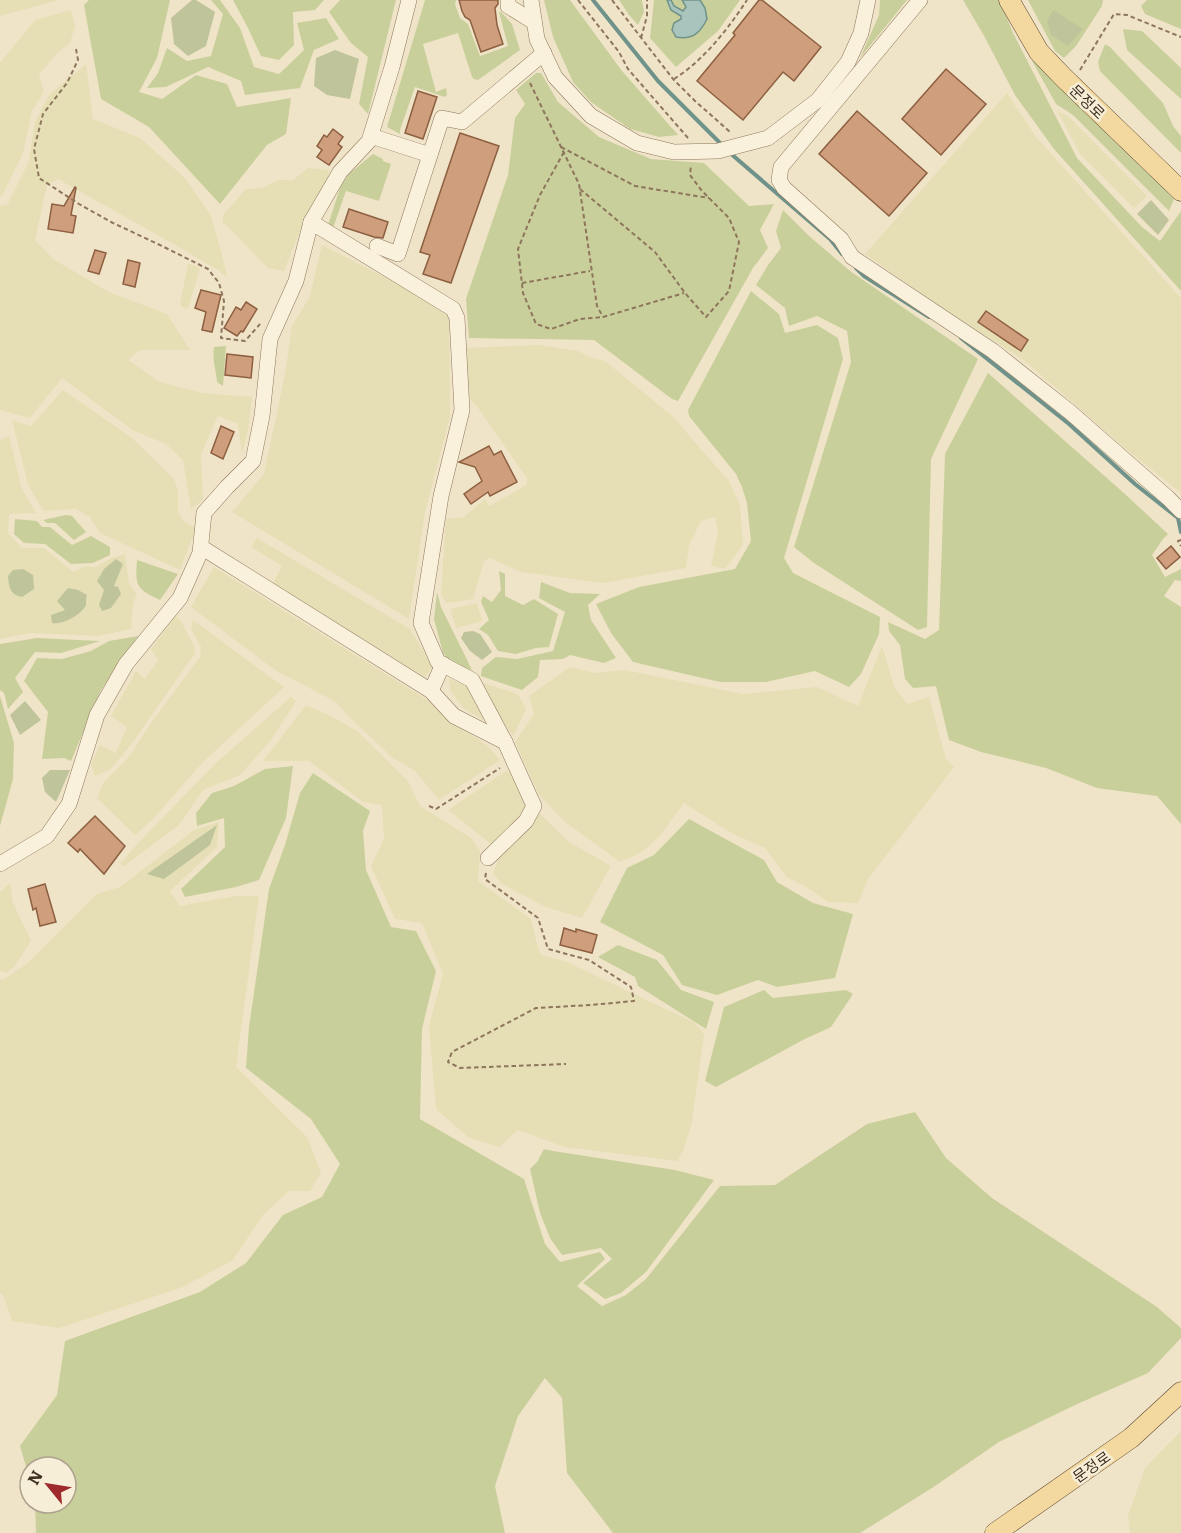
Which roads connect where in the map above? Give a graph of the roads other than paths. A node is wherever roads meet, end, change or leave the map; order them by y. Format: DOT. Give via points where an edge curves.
graph roads {
  1 [pos="409,0"];
  2 [pos="508,0"];
  3 [pos="531,0"];
  4 [pos="868,0"];
  5 [pos="920,0"];
  6 [pos="1009,0"];
  7 [pos="534,22"];
  8 [pos="544,53"];
  9 [pos="371,136"];
  10 [pos="430,155"];
  11 [pos="1181,191"];
  12 [pos="311,222"];
  13 [pos="376,246"];
  14 [pos="1181,511"];
  15 [pos="201,547"];
  16 [pos="443,664"];
  17 [pos="431,691"];
  18 [pos="505,742"];
  19 [pos="488,858"];
  20 [pos="0,864"];
  21 [pos="1181,1392"];
  22 [pos="995,1533"];
  1 -- 9 [label="street"];
  2 -- 7 [label="street" via="508,6"];
  3 -- 7 [label="street"];
  4 -- 8 [label="street" via="861,33 848,62 818,100 768,138 717,151 674,152 637,143 591,116 555,77"];
  5 -- 14 [label="street" via="781,167 779,180 841,239 852,257 993,351 1070,412"];
  6 -- 11 [label="main road, 문정로" via="1039,52"];
  7 -- 8 [label="street"];
  8 -- 10 [label="street" via="462,122 442,118"];
  9 -- 10 [label="street"];
  9 -- 12 [label="street" via="340,172"];
  10 -- 13 [label="street" via="398,254"];
  12 -- 15 [label="street" via="296,281 270,339 253,461 204,513"];
  12 -- 16 [label="street" via="453,309 457,318 462,410 441,496 421,624 438,662"];
  15 -- 17 [label="street"];
  15 -- 20 [label="street" via="180,598 126,664 97,715 69,804 47,836"];
  16 -- 17 [label="street"];
  16 -- 18 [label="street" via="472,680"];
  17 -- 18 [label="street" via="454,716"];
  18 -- 19 [label="street" via="534,806 526,821"];
  21 -- 22 [label="main road, 문정로" via="1131,1438"];
}
